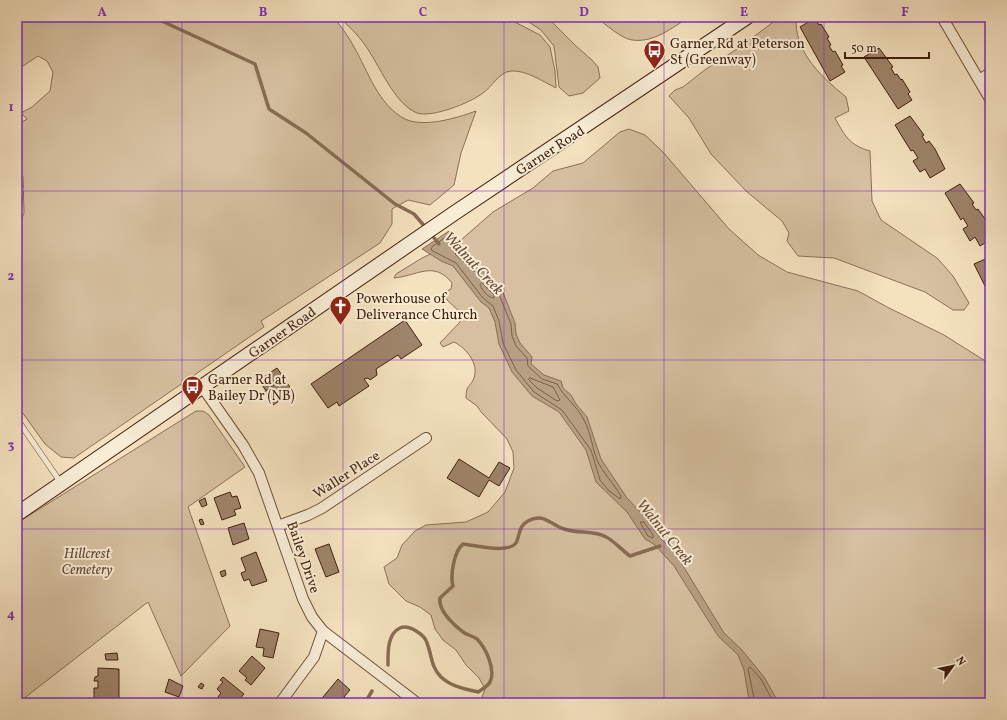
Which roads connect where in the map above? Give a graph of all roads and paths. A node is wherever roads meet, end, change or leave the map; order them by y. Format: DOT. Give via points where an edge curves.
graph roads {
  1 [pos="747,17"];
  2 [pos="942,17"];
  3 [pos="990,73"];
  4 [pos="978,80"];
  5 [pos="990,99"];
  6 [pos="17,177"];
  7 [pos="17,220"];
  8 [pos="203,388"];
  9 [pos="17,419"];
  10 [pos="426,438"];
  11 [pos="61,484"];
  12 [pos="17,514"];
  13 [pos="278,526"];
  14 [pos="323,631"];
  15 [pos="280,703"];
  16 [pos="417,703"];
  1 -- 8 [label="main road, Garner Road" via="453,214"];
  2 -- 4 [label="street"];
  3 -- 4 [label="street"];
  4 -- 5 [label="street"];
  6 -- 7 [label="lane" via="21,189"];
  8 -- 11 [label="main road, Garner Road"];
  8 -- 13 [label="street, Bailey Drive" via="254,462"];
  9 -- 11 [label="lane"];
  10 -- 13 [label="street, Waller Place" via="322,508"];
  11 -- 12 [label="main road, Garner Road"];
  13 -- 14 [label="street, Bailey Drive" via="303,599"];
  14 -- 15 [label="street" via="314,658"];
  14 -- 16 [label="street, Bailey Drive"];
}
